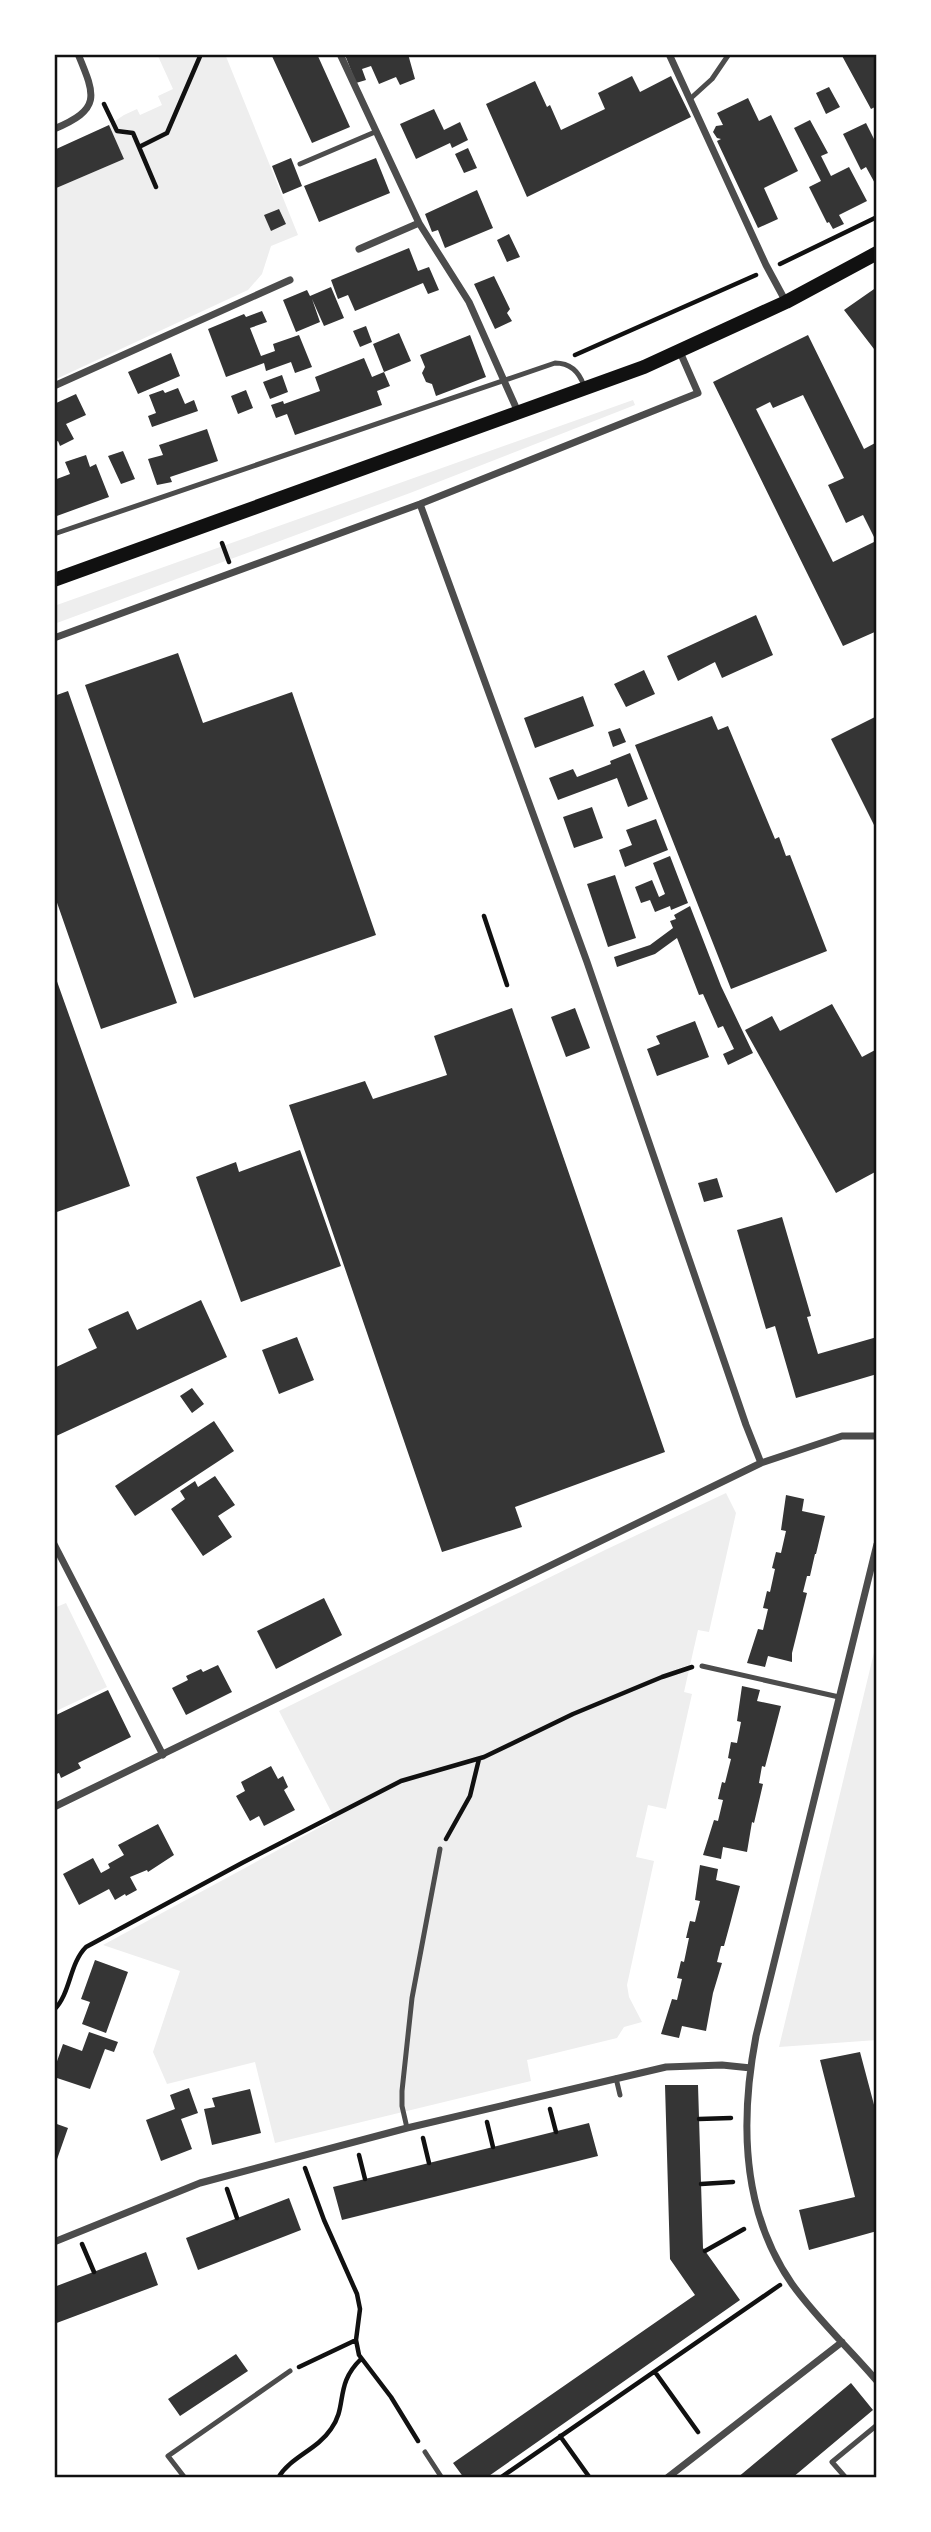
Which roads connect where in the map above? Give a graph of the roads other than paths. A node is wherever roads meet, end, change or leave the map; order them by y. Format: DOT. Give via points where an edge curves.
graph roads {
  1 [pos="78,54"];
  2 [pos="340,54"];
  3 [pos="669,54"];
  4 [pos="729,54"];
  5 [pos="690,99"];
  6 [pos="54,129"];
  7 [pos="375,132"];
  8 [pos="300,164"];
  9 [pos="419,223"];
  10 [pos="359,249"];
  11 [pos="877,253"];
  12 [pos="290,280"];
  13 [pos="786,302"];
  14 [pos="680,352"];
  15 [pos="505,381"];
  16 [pos="54,387"];
  17 [pos="584,389"];
  18 [pos="518,412"];
  19 [pos="420,505"];
  20 [pos="54,534"];
  21 [pos="54,580"];
  22 [pos="54,638"];
  23 [pos="877,1436"];
  24 [pos="761,1462"];
  25 [pos="877,1544"];
  26 [pos="54,1545"];
  27 [pos="702,1666"];
  28 [pos="839,1697"];
  29 [pos="163,1755"];
  30 [pos="54,1807"];
  31 [pos="440,1849"];
  32 [pos="751,2068"];
  33 [pos="616,2078"];
  34 [pos="620,2095"];
  35 [pos="407,2127"];
  36 [pos="54,2242"];
  37 [pos="842,2342"];
  38 [pos="290,2371"];
  39 [pos="877,2381"];
  40 [pos="877,2425"];
  41 [pos="425,2452"];
  42 [pos="185,2478"];
  43 [pos="442,2478"];
  44 [pos="667,2478"];
  45 [pos="846,2478"];
  1 -- 6 [label="street" via="92,96 76,120"];
  2 -- 7 [label="street"];
  3 -- 5 [label="street"];
  4 -- 5 [label="lane" via="712,79"];
  5 -- 13 [label="street"];
  7 -- 8 [label="lane"];
  7 -- 9 [label="street"];
  9 -- 10 [label="street"];
  9 -- 15 [label="street" via="469,302"];
  11 -- 13 [label="main road"];
  12 -- 16 [label="street"];
  13 -- 14 [label="main road"];
  14 -- 17 [label="main road"];
  14 -- 19 [label="street" via="698,393"];
  15 -- 17 [label="lane" via="564,363 575,370"];
  15 -- 18 [label="street"];
  15 -- 20 [label="lane"];
  17 -- 18 [label="main road"];
  18 -- 21 [label="main road"];
  19 -- 22 [label="street"];
  19 -- 24 [label="street" via="587,962"];
  23 -- 24 [label="street" via="842,1436"];
  24 -- 29 [label="street"];
  25 -- 28 [label="street"];
  26 -- 29 [label="street"];
  27 -- 28 [label="lane"];
  28 -- 32 [label="street"];
  29 -- 30 [label="street"];
  31 -- 35 [label="lane" via="412,1998 402,2091"];
  32 -- 33 [label="street" via="681,2066"];
  32 -- 37 [label="street" via="747,2134 751,2185 766,2235 789,2278"];
  33 -- 34 [label="lane"];
  33 -- 35 [label="street"];
  35 -- 36 [label="street" via="200,2183"];
  37 -- 39 [label="street"];
  37 -- 44 [label="street"];
  38 -- 42 [label="lane" via="168,2456"];
  40 -- 45 [label="lane" via="832,2462"];
  41 -- 43 [label="lane"];
}
